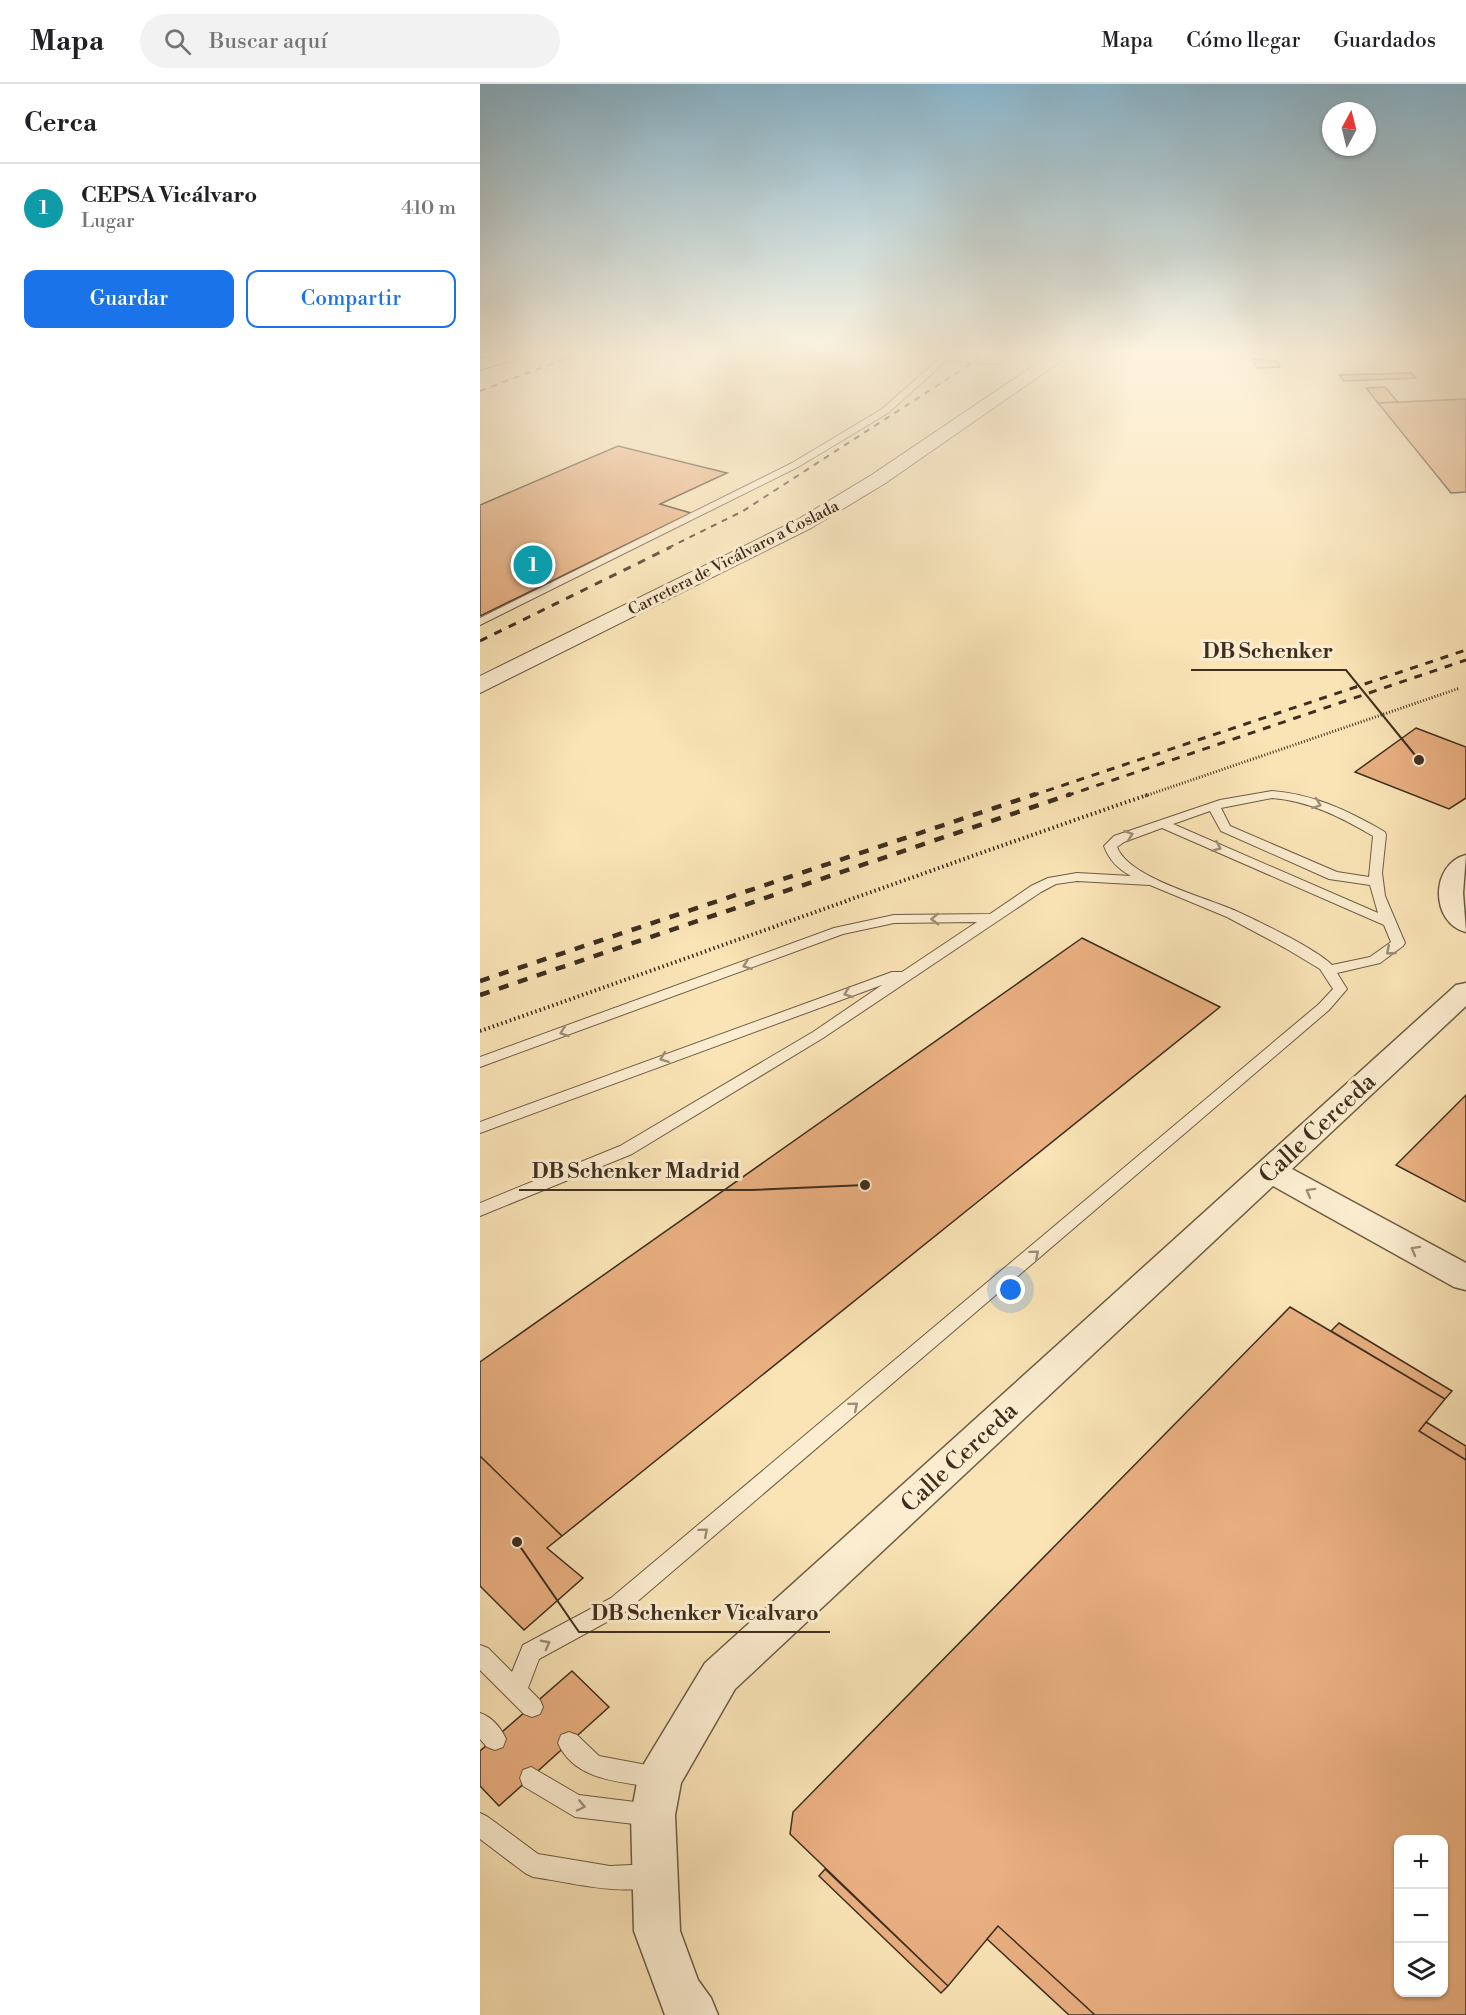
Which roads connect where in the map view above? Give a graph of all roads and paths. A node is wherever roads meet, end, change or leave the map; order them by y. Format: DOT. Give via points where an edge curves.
graph roads {
  1 [pos="833,442"];
  2 [pos="933,442"];
  3 [pos="480,622"];
  4 [pos="480,686"];
  5 [pos="1460,688"];
  6 [pos="1214,807"];
  7 [pos="1163,824"];
  8 [pos="1466,862"];
  9 [pos="1152,881"];
  10 [pos="1376,882"];
  11 [pos="993,918"];
  12 [pos="1390,923"];
  13 [pos="1466,924"];
  14 [pos="922,965"];
  15 [pos="1328,970"];
  16 [pos="1466,991"];
  17 [pos="480,1031"];
  18 [pos="480,1062"];
  19 [pos="480,1128"];
  20 [pos="1271,1171"];
  21 [pos="480,1210"];
  22 [pos="1466,1278"];
  23 [pos="480,1655"];
  24 [pos="516,1690"];
  25 [pos="532,1707"];
  26 [pos="569,1743"];
  27 [pos="660,1777"];
  28 [pos="531,1778"];
  29 [pos="653,1815"];
  30 [pos="480,1825"];
  31 [pos="655,1875"];
  32 [pos="694,2015"];
  1 -- 3 [label="lane" via="795,465"];
  2 -- 4 [label="street, Carretera de Vicálvaro a Coslada" via="804,524"];
  5 -- 17 [label="path" via="888,884"];
  6 -- 7 [label="lane"];
  6 -- 10 [label="lane" via="1225,828 1334,876"];
  6 -- 10 [label="lane, one-way" via="1257,795 1285,795 1350,819 1380,836"];
  9 -- 7 [label="lane, one-way" via="1121,865 1113,858 1110,846 1119,839"];
  7 -- 12 [label="lane, one-way"];
  8 -- 13 [label="street" via="1452,879 1449,891 1452,904"];
  9 -- 11 [label="lane" via="1088,877 1053,881"];
  9 -- 15 [label="lane" via="1232,914"];
  10 -- 12 [label="lane"];
  11 -- 14 [label="lane"];
  11 -- 18 [label="lane, one-way" via="894,919 840,931"];
  12 -- 15 [label="lane, one-way" via="1398,943 1390,953 1372,963"];
  14 -- 19 [label="lane, one-way"];
  14 -- 21 [label="lane" via="819,1035 626,1150"];
  24 -- 15 [label="lane, one-way" via="531,1652 618,1605 1324,1007 1340,989"];
  16 -- 20 [label="street, Calle Cerceda"];
  22 -- 20 [label="street, one-way"];
  20 -- 27 [label="street, Calle Cerceda" via="720,1676"];
  23 -- 24 [label="lane"];
  24 -- 25 [label="lane"];
  26 -- 27 [label="lane" via="594,1766"];
  27 -- 29 [label="street, Calle Cerceda"];
  28 -- 29 [label="lane, one-way" via="575,1806"];
  29 -- 31 [label="street, Calle Cerceda"];
  30 -- 31 [label="lane" via="533,1865 610,1878"];
  31 -- 32 [label="street, Calle Cerceda" via="657,1931 679,1994"];
}
